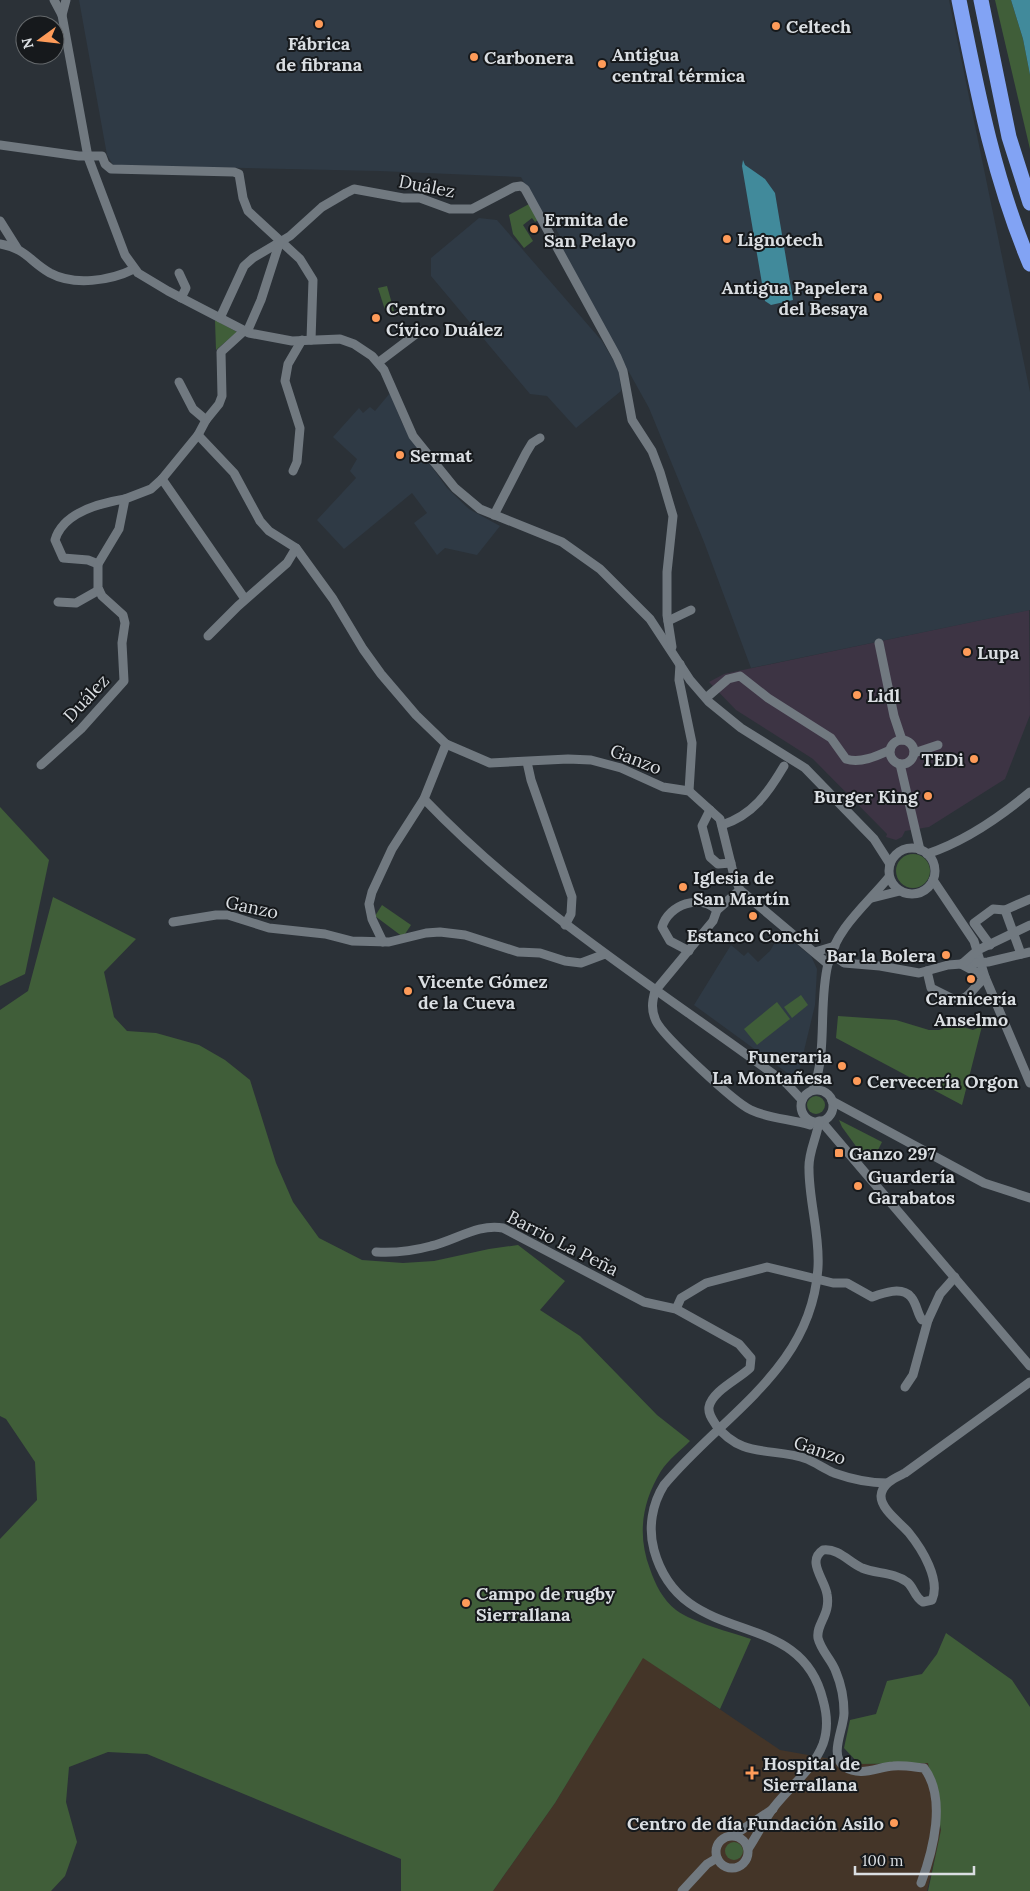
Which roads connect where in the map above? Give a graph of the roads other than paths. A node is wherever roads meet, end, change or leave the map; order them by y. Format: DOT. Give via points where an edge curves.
graph roads {
  1 [pos="54,0"];
  2 [pos="66,0"];
  3 [pos="958,0"];
  4 [pos="981,0"];
  5 [pos="62,15"];
  6 [pos="65,31"];
  7 [pos="0,145"];
  8 [pos="88,157"];
  9 [pos="1030,204"];
  10 [pos="0,221"];
  11 [pos="280,241"];
  12 [pos="0,244"];
  13 [pos="18,248"];
  14 [pos="1030,264"];
  15 [pos="134,269"];
  16 [pos="179,273"];
  17 [pos="181,298"];
  18 [pos="220,318"];
  19 [pos="420,331"];
  20 [pos="245,332"];
  21 [pos="306,340"];
  22 [pos="379,362"];
  23 [pos="180,382"];
  24 [pos="206,420"];
  25 [pos="198,435"];
  26 [pos="540,438"];
  27 [pos="294,471"];
  28 [pos="162,479"];
  29 [pos="126,499"];
  30 [pos="494,516"];
  31 [pos="296,548"];
  32 [pos="98,564"];
  33 [pos="99,590"];
  34 [pos="245,599"];
  35 [pos="58,602"];
  36 [pos="690,610"];
  37 [pos="668,618"];
  38 [pos="650,619"];
  39 [pos="208,636"];
  40 [pos="879,643"];
  41 [pos="674,653"];
  42 [pos="680,664"];
  43 [pos="706,698"];
  44 [pos="446,744"];
  45 [pos="895,744"];
  46 [pos="935,746"];
  47 [pos="912,749"];
  48 [pos="875,757"];
  49 [pos="892,759"];
  50 [pos="527,762"];
  51 [pos="904,763"];
  52 [pos="41,765"];
  53 [pos="784,766"];
  54 [pos="689,791"];
  55 [pos="1030,792"];
  56 [pos="424,799"];
  57 [pos="710,810"];
  58 [pos="722,825"];
  59 [pos="913,828"];
  60 [pos="874,838"];
  61 [pos="951,846"];
  62 [pos="903,850"];
  63 [pos="924,852"];
  64 [pos="731,862"];
  65 [pos="890,864"];
  66 [pos="934,864"];
  67 [pos="889,877"];
  68 [pos="933,880"];
  69 [pos="740,890"];
  70 [pos="926,890"];
  71 [pos="900,891"];
  72 [pos="872,898"];
  73 [pos="1030,899"];
  74 [pos="948,904"];
  75 [pos="717,910"];
  76 [pos="1005,910"];
  77 [pos="173,922"];
  78 [pos="565,924"];
  79 [pos="1030,925"];
  80 [pos="1013,933"];
  81 [pos="383,942"];
  82 [pos="990,945"];
  83 [pos="834,950"];
  84 [pos="978,950"];
  85 [pos="688,951"];
  86 [pos="815,952"];
  87 [pos="1025,953"];
  88 [pos="605,954"];
  89 [pos="828,964"];
  90 [pos="961,964"];
  91 [pos="927,971"];
  92 [pos="983,971"];
  93 [pos="655,991"];
  94 [pos="1030,1081"];
  95 [pos="787,1084"];
  96 [pos="814,1091"];
  97 [pos="802,1100"];
  98 [pos="822,1116"];
  99 [pos="833,1136"];
  100 [pos="813,1143"];
  101 [pos="844,1147"];
  102 [pos="1030,1198"];
  103 [pos="376,1252"];
  104 [pos="955,1278"];
  105 [pos="676,1309"];
  106 [pos="928,1320"];
  107 [pos="1030,1366"];
  108 [pos="1030,1382"];
  109 [pos="905,1387"];
  110 [pos="719,1428"];
  111 [pos="887,1483"];
  112 [pos="773,1809"];
  113 [pos="734,1836"];
  114 [pos="750,1845"];
  115 [pos="717,1858"];
  116 [pos="921,1883"];
  117 [pos="682,1891"];
  1 -- 5 [label="street"];
  2 -- 5 [label="street"];
  3 -- 14 [label="highway" via="991,153"];
  4 -- 9 [label="highway" via="1009,136"];
  6 -- 8 [label="street"];
  7 -- 8 [label="street"];
  8 -- 11 [label="street" via="102,156 111,169 234,172 241,179 248,210"];
  8 -- 15 [label="street" via="112,224"];
  10 -- 13 [label="street"];
  11 -- 18 [label="street, Duález" via="244,266"];
  11 -- 20 [label="street" via="261,300"];
  11 -- 21 [label="street" via="300,259 313,280 314,311"];
  11 -- 37 [label="street, Duález" via="322,207 354,190 420,198 450,209 472,209 514,187 525,189 617,357 623,371 632,420 652,451 670,499 673,516 667,572"];
  12 -- 13 [label="street"];
  13 -- 15 [label="street" via="51,273 78,280 107,278"];
  15 -- 17 [label="street"];
  16 -- 17 [label="street" via="186,288"];
  17 -- 18 [label="street"];
  18 -- 20 [label="street"];
  19 -- 22 [label="street"];
  20 -- 21 [label="street" via="272,339"];
  20 -- 24 [label="street" via="222,352 222,396"];
  21 -- 22 [label="street" via="346,340"];
  21 -- 27 [label="street" via="288,364 284,381 300,428"];
  22 -- 30 [label="street" via="413,436 454,488 473,505"];
  23 -- 24 [label="street" via="193,409"];
  24 -- 25 [label="street"];
  25 -- 28 [label="street"];
  25 -- 31 [label="street" via="234,473 260,521"];
  26 -- 30 [label="street" via="529,448"];
  28 -- 29 [label="street" via="151,489"];
  28 -- 34 [label="street"];
  29 -- 32 [label="street" via="119,529"];
  29 -- 32 [label="street" via="84,510 57,534 55,540 63,558"];
  30 -- 38 [label="street" via="568,546 600,569"];
  31 -- 34 [label="street" via="287,563"];
  31 -- 44 [label="street, Ganzo" via="333,599 363,649 401,699"];
  32 -- 33 [label="street"];
  33 -- 35 [label="street" via="76,603"];
  33 -- 52 [label="street, Duález" via="123,615 124,681 87,723"];
  34 -- 39 [label="street"];
  36 -- 37 [label="street"];
  37 -- 38 [label="street"];
  37 -- 41 [label="street"];
  38 -- 41 [label="street"];
  40 -- 45 [label="street" via="894,716"];
  41 -- 42 [label="street"];
  42 -- 43 [label="street"];
  42 -- 54 [label="street" via="692,743"];
  43 -- 48 [label="street" via="728,679 740,676 831,738 846,759 856,761"];
  43 -- 60 [label="street" via="736,725 798,762"];
  44 -- 50 [label="street, Ganzo" via="490,764"];
  44 -- 56 [label="street"];
  45 -- 47 [label="street"];
  45 -- 48 [label="street"];
  45 -- 49 [label="street"];
  46 -- 47 [label="street"];
  47 -- 51 [label="street"];
  48 -- 49 [label="street"];
  49 -- 51 [label="street"];
  50 -- 54 [label="street, Ganzo" via="591,760 621,768 663,787"];
  50 -- 78 [label="street" via="572,897 571,914"];
  51 -- 59 [label="street"];
  53 -- 58 [label="street" via="758,804 742,817"];
  54 -- 57 [label="street"];
  55 -- 61 [label="street"];
  56 -- 78 [label="street" via="493,867"];
  56 -- 81 [label="street" via="392,849 372,892 369,904 372,919"];
  57 -- 58 [label="street"];
  57 -- 64 [label="street" via="702,826 710,857 718,864"];
  58 -- 64 [label="street"];
  59 -- 62 [label="street"];
  59 -- 63 [label="street"];
  60 -- 62 [label="street" via="887,847"];
  60 -- 65 [label="street"];
  61 -- 63 [label="street"];
  61 -- 66 [label="street"];
  62 -- 63 [label="street"];
  62 -- 65 [label="street"];
  63 -- 66 [label="street"];
  64 -- 69 [label="street"];
  65 -- 67 [label="street"];
  66 -- 68 [label="street"];
  67 -- 71 [label="street"];
  67 -- 72 [label="street"];
  68 -- 70 [label="street"];
  68 -- 74 [label="street"];
  69 -- 75 [label="street"];
  69 -- 86 [label="street"];
  70 -- 71 [label="street" via="910,895"];
  70 -- 74 [label="street"];
  71 -- 72 [label="street"];
  72 -- 83 [label="street" via="854,916"];
  73 -- 76 [label="street"];
  74 -- 84 [label="street"];
  75 -- 85 [label="street" via="713,921"];
  75 -- 85 [label="street" via="706,902 695,902 679,906 667,917 662,927 666,937"];
  76 -- 80 [label="street"];
  76 -- 82 [label="street" via="993,909 974,923"];
  77 -- 81 [label="street, Ganzo" via="228,915 269,928 325,934 352,941"];
  78 -- 88 [label="street"];
  79 -- 80 [label="street"];
  80 -- 82 [label="street"];
  80 -- 87 [label="street"];
  81 -- 88 [label="street, Ganzo" via="440,932 465,935 518,952 565,961 581,963"];
  82 -- 84 [label="street"];
  83 -- 86 [label="street"];
  83 -- 89 [label="street"];
  83 -- 91 [label="street" via="844,963 919,973"];
  84 -- 90 [label="street"];
  84 -- 92 [label="street"];
  85 -- 93 [label="street"];
  86 -- 89 [label="street"];
  87 -- 92 [label="street"];
  88 -- 93 [label="street"];
  89 -- 96 [label="street"];
  90 -- 91 [label="street"];
  90 -- 92 [label="street"];
  90 -- 92 [label="street" via="972,972"];
  91 -- 92 [label="street" via="931,988 957,1001 965,998 978,983"];
  92 -- 94 [label="street"];
  93 -- 95 [label="street"];
  93 -- 98 [label="street" via="652,1004 657,1023 683,1052 740,1104 773,1118 792,1120"];
  95 -- 96 [label="street"];
  95 -- 97 [label="street"];
  96 -- 97 [label="street"];
  96 -- 98 [label="street"];
  97 -- 98 [label="street" via="803,1113"];
  98 -- 99 [label="street"];
  98 -- 100 [label="street"];
  98 -- 101 [label="street"];
  98 -- 102 [label="street" via="846,1109 984,1183"];
  99 -- 100 [label="street" via="824,1136"];
  99 -- 101 [label="street"];
  100 -- 110 [label="street" via="808,1171 817,1226 818,1262 809,1310 784,1363 764,1387"];
  101 -- 104 [label="street"];
  103 -- 105 [label="street, Barrio La Peña" via="422,1248 483,1228 503,1228 644,1302"];
  104 -- 106 [label="street" via="940,1294"];
  104 -- 107 [label="street"];
  105 -- 106 [label="street" via="681,1298 706,1283 767,1268 847,1283 872,1297 902,1292 911,1297 922,1320"];
  105 -- 110 [label="street, Barrio La Peña" via="739,1344 751,1358 750,1368 711,1401 711,1418"];
  106 -- 109 [label="street" via="913,1375"];
  108 -- 111 [label="street"];
  110 -- 111 [label="street, Ganzo" via="747,1448 790,1454 834,1473 867,1482"];
  110 -- 112 [label="street" via="673,1474 658,1494 652,1521 652,1542 658,1565 670,1586 686,1602 701,1612 789,1647 808,1664 820,1687 827,1715 823,1744 811,1766"];
  111 -- 116 [label="street" via="881,1494 882,1504 921,1551 933,1578 935,1593 932,1600 924,1602 917,1598 905,1580 864,1569 835,1551 823,1550 815,1562 826,1589 829,1608 818,1636 821,1648 836,1670 842,1694 844,1714 837,1753 839,1761 845,1768 859,1772 907,1766 924,1768 929,1774 936,1823 933,1852"];
  112 -- 113 [label="street"];
  112 -- 114 [label="street"];
  113 -- 114 [label="street"];
  113 -- 115 [label="street" via="727,1836 719,1842"];
  114 -- 115 [label="street" via="745,1861 738,1867 726,1867"];
  115 -- 117 [label="street" via="701,1869"];
}
